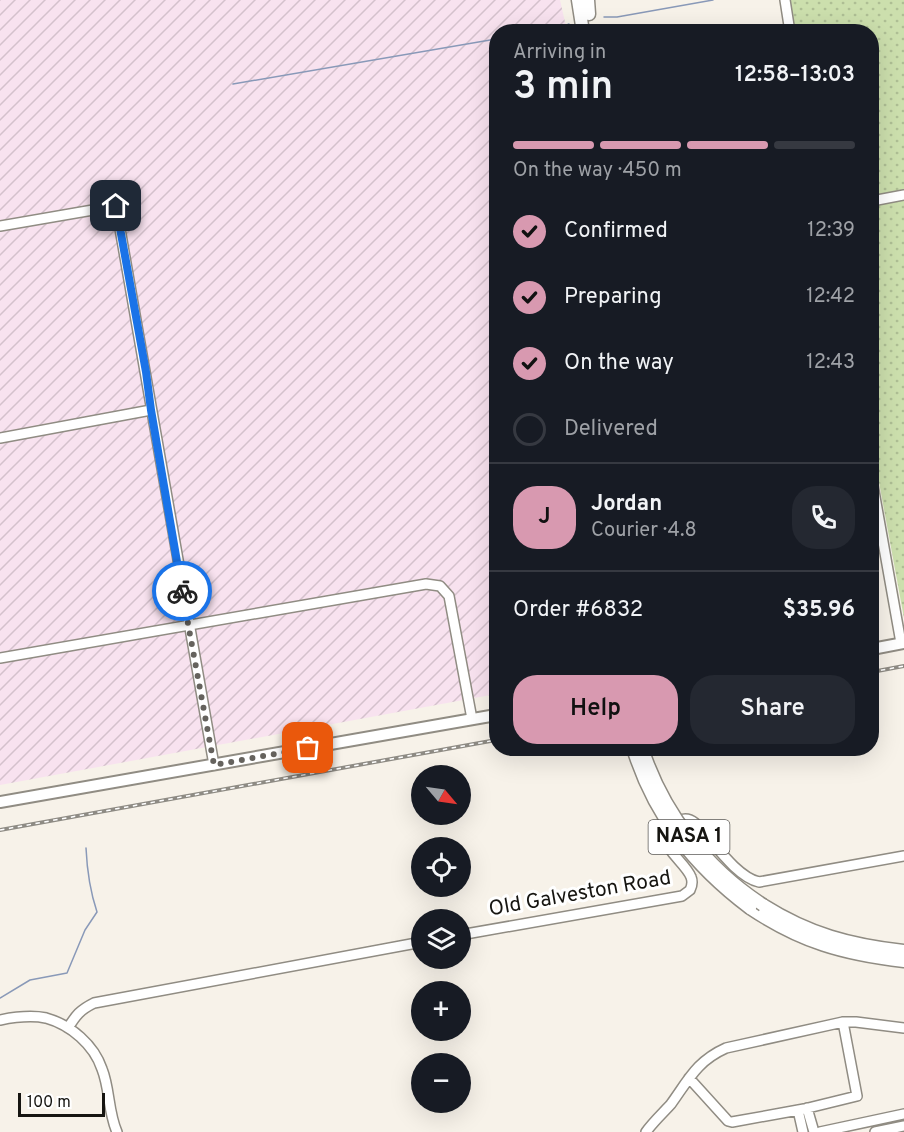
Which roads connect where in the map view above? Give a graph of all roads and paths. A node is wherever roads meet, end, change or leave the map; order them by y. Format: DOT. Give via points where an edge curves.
graph roads {
  1 [pos="578,0"];
  2 [pos="587,0"];
  3 [pos="785,0"];
  4 [pos="582,24"];
  5 [pos="591,24"];
  6 [pos="789,24"];
  7 [pos="904,195"];
  8 [pos="879,200"];
  9 [pos="0,226"];
  10 [pos="151,410"];
  11 [pos="0,438"];
  12 [pos="879,517"];
  13 [pos="188,626"];
  14 [pos="903,643"];
  15 [pos="879,648"];
  16 [pos="0,658"];
  17 [pos="489,716"];
  18 [pos="472,719"];
  19 [pos="636,756"];
  20 [pos="645,756"];
  21 [pos="214,765"];
  22 [pos="0,802"];
  23 [pos="904,856"];
  24 [pos="757,907"];
  25 [pos="471,933"];
  26 [pos="411,944"];
  27 [pos="904,951"];
  28 [pos="904,961"];
  29 [pos="0,1020"];
  30 [pos="843,1022"];
  31 [pos="68,1028"];
  32 [pos="904,1028"];
  33 [pos="689,1078"];
  34 [pos="803,1109"];
  35 [pos="904,1114"];
  36 [pos="904,1126"];
  37 [pos="117,1132"];
  38 [pos="646,1132"];
  39 [pos="803,1132"];
  40 [pos="814,1132"];
  41 [pos="820,1132"];
  42 [pos="875,1132"];
  1 -- 4 [label="highway"];
  2 -- 5 [label="highway"];
  3 -- 6 [label="street"];
  7 -- 8 [label="street"];
  9 -- 10 [label="street" via="116,206"];
  10 -- 11 [label="street"];
  10 -- 13 [label="street"];
  12 -- 14 [label="street"];
  13 -- 16 [label="street"];
  13 -- 18 [label="street" via="426,584 440,586 449,596"];
  13 -- 21 [label="street"];
  14 -- 15 [label="main road"];
  17 -- 18 [label="main road"];
  18 -- 21 [label="main road"];
  19 -- 24 [label="highway, NASA 1, bridge" via="652,796 678,838 724,888"];
  20 -- 24 [label="highway, NASA 1, bridge" via="665,800 695,846"];
  21 -- 22 [label="main road"];
  23 -- 25 [label="street, Old Galveston Road" via="759,882 741,872 692,821 683,819 668,827 664,835 668,848 692,879 690,890 682,896"];
  24 -- 27 [label="highway, NASA 1" via="826,936 867,947"];
  24 -- 28 [label="highway, NASA 1" via="775,923 821,944 869,957"];
  26 -- 31 [label="street" via="94,1003 82,1009"];
  29 -- 31 [label="street" via="45,1018"];
  30 -- 32 [label="street"];
  30 -- 33 [label="street" via="726,1048 704,1061"];
  30 -- 34 [label="street" via="857,1096"];
  31 -- 37 [label="street" via="87,1043 98,1059"];
  33 -- 34 [label="street" via="728,1121"];
  33 -- 38 [label="street"];
  34 -- 39 [label="street"];
  34 -- 40 [label="street"];
  35 -- 41 [label="street"];
  36 -- 42 [label="street"];
}
